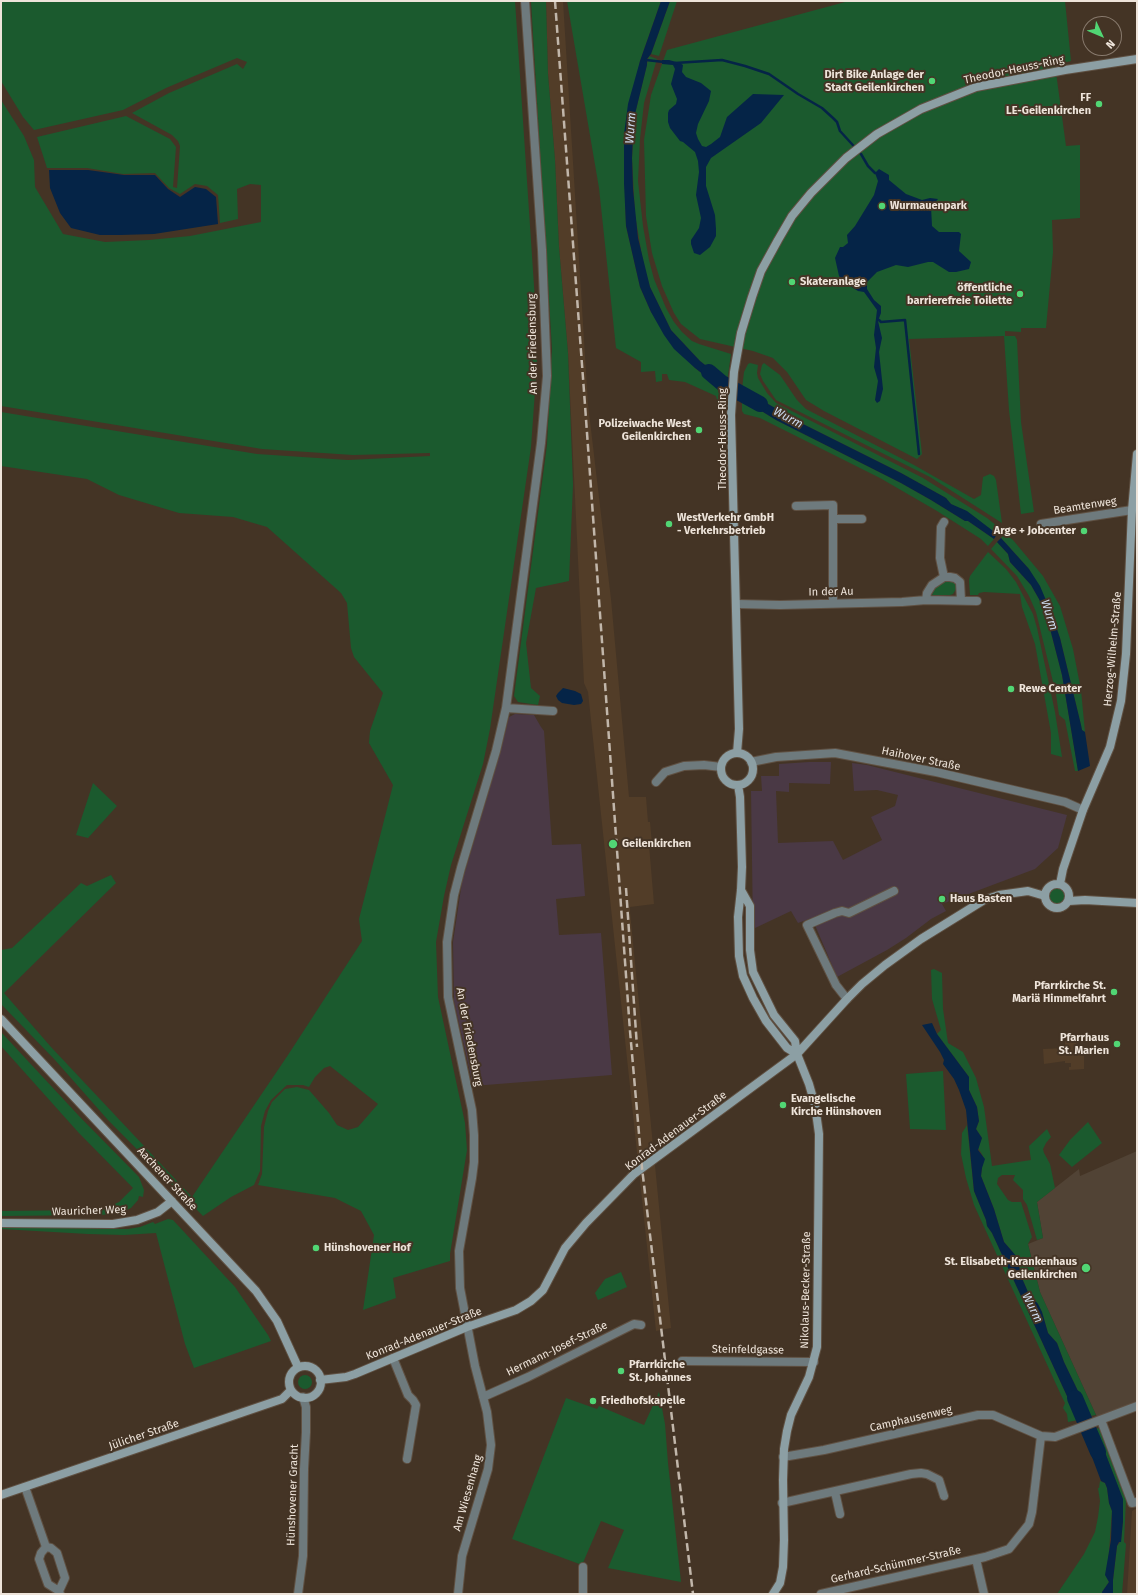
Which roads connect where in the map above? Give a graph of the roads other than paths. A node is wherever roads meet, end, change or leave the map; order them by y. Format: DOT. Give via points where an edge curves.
graph roads {
  1 [pos="525,1"];
  2 [pos="1137,59"];
  3 [pos="1137,454"];
  4 [pos="1136,473"];
  5 [pos="796,506"];
  6 [pos="1132,510"];
  7 [pos="834,519"];
  8 [pos="862,519"];
  9 [pos="944,522"];
  10 [pos="1041,524"];
  11 [pos="944,577"];
  12 [pos="926,600"];
  13 [pos="962,600"];
  14 [pos="977,601"];
  15 [pos="833,602"];
  16 [pos="736,604"];
  17 [pos="506,708"];
  18 [pos="552,711"];
  19 [pos="737,753"];
  20 [pos="751,762"];
  21 [pos="721,767"];
  22 [pos="656,782"];
  23 [pos="738,785"];
  24 [pos="1082,810"];
  25 [pos="1060,884"];
  26 [pos="741,890"];
  27 [pos="894,891"];
  28 [pos="1045,896"];
  29 [pos="1069,901"];
  30 [pos="1137,903"];
  31 [pos="847,999"];
  32 [pos="1,1019"];
  33 [pos="797,1054"];
  34 [pos="172,1201"];
  35 [pos="1,1223"];
  36 [pos="641,1325"];
  37 [pos="467,1327"];
  38 [pos="393,1358"];
  39 [pos="682,1361"];
  40 [pos="814,1362"];
  41 [pos="298,1367"];
  42 [pos="320,1380"];
  43 [pos="291,1390"];
  44 [pos="304,1397"];
  45 [pos="483,1397"];
  46 [pos="1137,1406"];
  47 [pos="1100,1421"];
  48 [pos="1041,1436"];
  49 [pos="783,1457"];
  50 [pos="407,1459"];
  51 [pos="26,1490"];
  52 [pos="835,1492"];
  53 [pos="1,1495"];
  54 [pos="944,1496"];
  55 [pos="1137,1502"];
  56 [pos="782,1504"];
  57 [pos="840,1514"];
  58 [pos="46,1547"];
  59 [pos="976,1559"];
  60 [pos="583,1567"];
  61 [pos="60,1592"];
  62 [pos="776,1593"];
  63 [pos="298,1594"];
  64 [pos="458,1594"];
  65 [pos="583,1594"];
  66 [pos="821,1594"];
  67 [pos="984,1594"];
  1 -- 17 [label="street, An der Friedensburg" via="542,250 547,376 542,443"];
  2 -- 16 [label="main road, Theodor-Heuss-Ring" via="976,87 921,109 877,134 846,158 792,216 761,271 741,333 734,372 731,415"];
  3 -- 4 [label="main road, Herzog-Wilhelm-Straße"];
  4 -- 6 [label="main road, Herzog-Wilhelm-Straße"];
  5 -- 7 [label="street" via="834,505"];
  6 -- 10 [label="street, Beamtenweg"];
  6 -- 24 [label="main road, Herzog-Wilhelm-Straße" via="1122,701 1110,746"];
  7 -- 8 [label="street"];
  7 -- 15 [label="street"];
  9 -- 11 [label="street" via="941,528 940,558"];
  11 -- 12 [label="street" via="932,585"];
  11 -- 13 [label="street" via="955,578 960,582"];
  12 -- 13 [label="street, In der Au"];
  12 -- 15 [label="street, In der Au"];
  13 -- 14 [label="street, In der Au"];
  15 -- 16 [label="street, In der Au"];
  16 -- 19 [label="main road, Theodor-Heuss-Ring" via="739,729"];
  17 -- 18 [label="street"];
  17 -- 37 [label="street, An der Friedensburg" via="496,751 461,868 447,942 448,997 472,1110 474,1136 472,1178 459,1251 460,1288"];
  19 -- 20 [label="main road" via="747,756"];
  19 -- 21 [label="main road" via="725,758"];
  20 -- 23 [label="main road" via="751,777"];
  20 -- 24 [label="street, Haihover Straße" via="776,757 835,753 936,772 1065,802"];
  21 -- 22 [label="street" via="684,766 668,770"];
  21 -- 23 [label="main road" via="724,778"];
  23 -- 26 [label="main road"];
  24 -- 25 [label="main road, Herzog-Wilhelm-Straße"];
  25 -- 28 [label="main road" via="1050,886"];
  25 -- 29 [label="main road" via="1067,889"];
  26 -- 33 [label="main road" via="750,906 753,972 774,1016 795,1041"];
  26 -- 33 [label="main road" via="738,917 739,956 743,976 766,1021 787,1048"];
  27 -- 31 [label="street" via="849,913 842,911 807,925 836,985"];
  28 -- 29 [label="main road" via="1048,905 1054,909 1062,908"];
  28 -- 31 [label="main road, Konrad-Adenauer-Straße" via="1028,891 984,900 921,939 862,984"];
  29 -- 30 [label="main road"];
  31 -- 33 [label="main road, Konrad-Adenauer-Straße"];
  32 -- 34 [label="main road, Aachener Straße"];
  33 -- 37 [label="main road, Konrad-Adenauer-Straße" via="634,1174 586,1222 565,1248 543,1290 531,1301 516,1310"];
  33 -- 40 [label="main road, Nikolaus-Becker-Straße" via="815,1105 819,1134 818,1304"];
  34 -- 35 [label="main road, Wauricher Weg" via="158,1212 137,1220 113,1224"];
  34 -- 41 [label="main road, Aachener Straße" via="270,1308"];
  36 -- 45 [label="street, Hermann-Josef-Straße" via="634,1324"];
  37 -- 38 [label="main road, Konrad-Adenauer-Straße"];
  37 -- 45 [label="street, Am Wiesenhang"];
  38 -- 42 [label="main road, Konrad-Adenauer-Straße" via="346,1377"];
  38 -- 50 [label="street" via="408,1394 416,1404"];
  39 -- 40 [label="street, Steinfeldgasse"];
  40 -- 49 [label="main road, Nikolaus-Becker-Straße" via="792,1415"];
  41 -- 42 [label="main road" via="312,1368"];
  41 -- 43 [label="main road" via="289,1377"];
  42 -- 44 [label="main road" via="315,1394"];
  43 -- 44 [label="main road" via="297,1396"];
  43 -- 51 [label="main road, Jülicher Straße" via="282,1399"];
  44 -- 63 [label="street, Hünshovener Gracht" via="306,1432 303,1556"];
  45 -- 64 [label="street, Am Wiesenhang" via="490,1432 490,1454 462,1556"];
  46 -- 47 [label="street"];
  47 -- 48 [label="street" via="1055,1437"];
  47 -- 55 [label="street" via="1132,1503"];
  48 -- 49 [label="street, Camphausenweg" via="999,1417 982,1414"];
  48 -- 59 [label="street, Gerhard-Schümmer-Straße" via="1029,1524 1009,1549"];
  49 -- 56 [label="main road, Nikolaus-Becker-Straße"];
  51 -- 53 [label="main road, Jülicher Straße"];
  51 -- 58 [label="street"];
  52 -- 54 [label="street" via="921,1473 938,1480"];
  52 -- 56 [label="street"];
  52 -- 57 [label="street"];
  56 -- 62 [label="main road, Nikolaus-Becker-Straße" via="783,1567"];
  58 -- 61 [label="street" via="57,1553 65,1578"];
  58 -- 61 [label="street" via="39,1559 48,1584"];
  59 -- 66 [label="street, Gerhard-Schümmer-Straße"];
  59 -- 67 [label="street, Gerhard-Schümmer-Straße"];
  60 -- 65 [label="street"];
}
